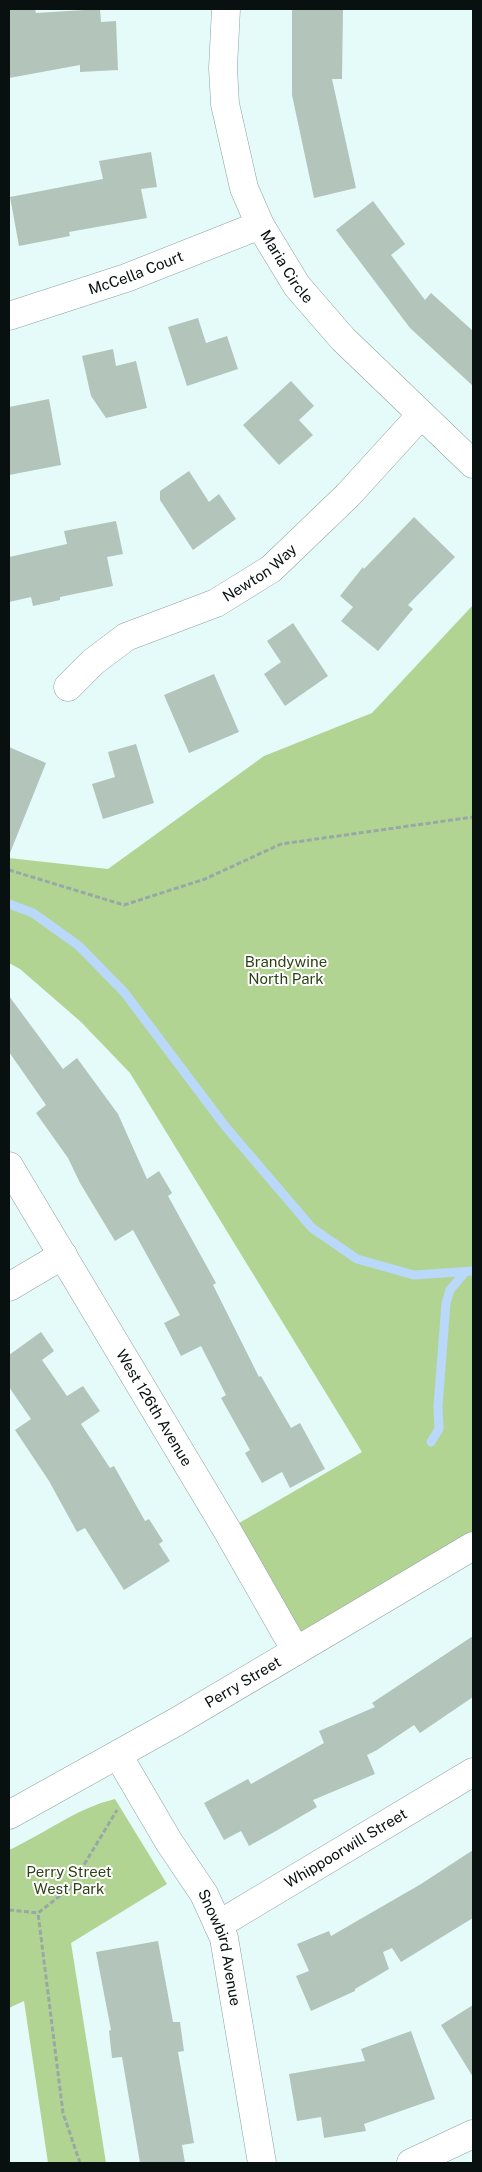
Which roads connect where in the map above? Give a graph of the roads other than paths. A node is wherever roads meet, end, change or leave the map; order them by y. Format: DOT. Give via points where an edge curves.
graph roads {
  1 [pos="226,9"];
  2 [pos="260,225"];
  3 [pos="9,316"];
  4 [pos="421,415"];
  5 [pos="473,464"];
  6 [pos="68,687"];
  7 [pos="9,1166"];
  8 [pos="64,1255"];
  9 [pos="9,1287"];
  10 [pos="473,1546"];
  11 [pos="296,1651"];
  12 [pos="118,1755"];
  13 [pos="473,1772"];
  14 [pos="9,1815"];
  15 [pos="218,1925"];
  16 [pos="473,2134"];
  17 [pos="262,2163"];
  18 [pos="411,2163"];
  1 -- 2 [label="street, Maria Circle" via="225,104 244,188"];
  2 -- 3 [label="street, McCella Court" via="126,278"];
  2 -- 4 [label="street, Maria Circle" via="297,286 343,339"];
  4 -- 5 [label="street, Maria Circle"];
  4 -- 6 [label="street, Newton Way" via="348,495 271,569 216,603 126,638 93,662"];
  7 -- 8 [label="street, West 126th Avenue"];
  8 -- 9 [label="street"];
  8 -- 11 [label="street, West 126th Avenue"];
  10 -- 11 [label="street, Perry Street"];
  11 -- 12 [label="street, Perry Street"];
  12 -- 14 [label="street, Perry Street"];
  12 -- 15 [label="street, Snowbird Avenue" via="204,1894"];
  13 -- 15 [label="street, Whippoorwill Street"];
  15 -- 17 [label="street, Snowbird Avenue" via="226,1948"];
  16 -- 18 [label="street"];
}
